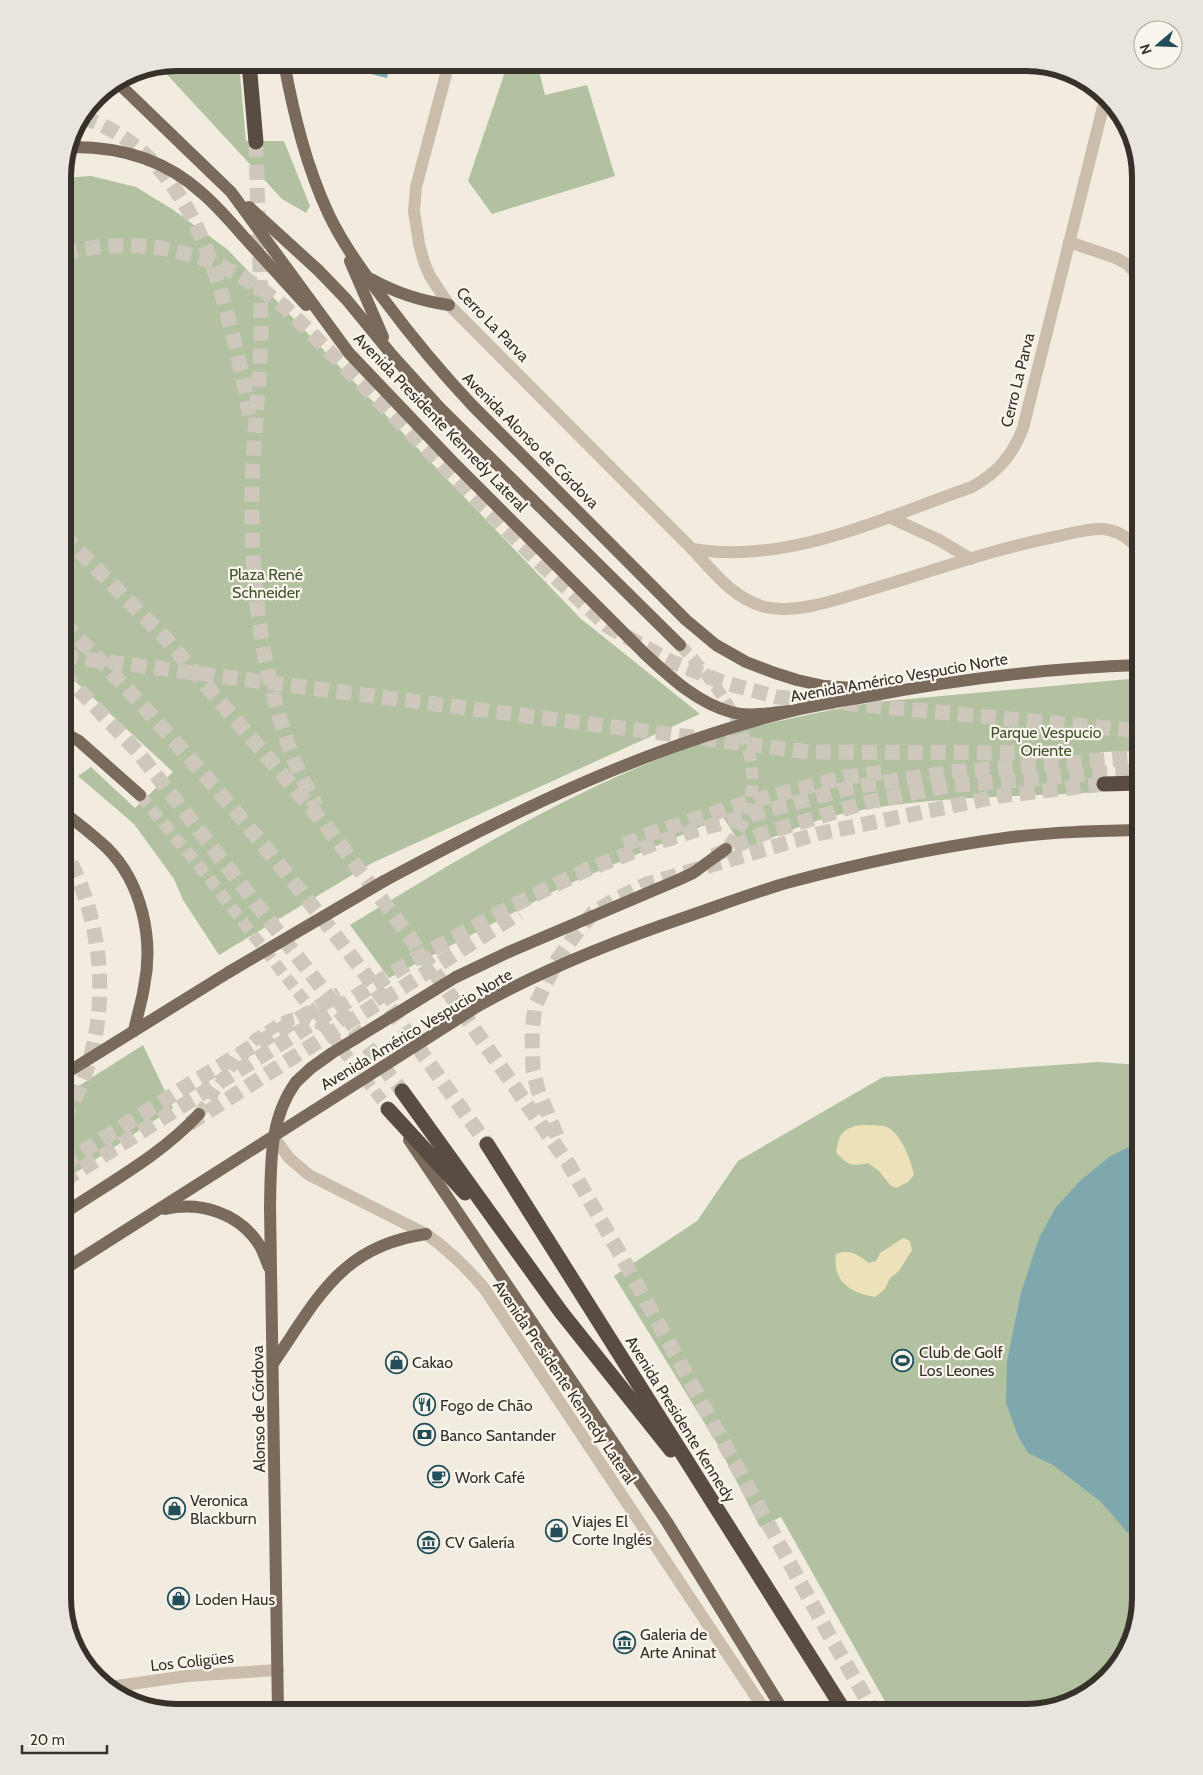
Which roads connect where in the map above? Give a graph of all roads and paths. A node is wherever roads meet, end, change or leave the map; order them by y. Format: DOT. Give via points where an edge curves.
graph roads {
  1 [pos="250,71"];
  2 [pos="286,71"];
  3 [pos="447,71"];
  4 [pos="122,87"];
  5 [pos="1103,105"];
  6 [pos="256,142"];
  7 [pos="76,147"];
  8 [pos="231,192"];
  9 [pos="340,236"];
  10 [pos="1069,242"];
  11 [pos="1132,269"];
  12 [pos="366,275"];
  13 [pos="448,305"];
  14 [pos="350,353"];
  15 [pos="392,355"];
  16 [pos="889,517"];
  17 [pos="1132,543"];
  18 [pos="692,549"];
  19 [pos="972,559"];
  20 [pos="680,645"];
  21 [pos="1132,665"];
  22 [pos="895,691"];
  23 [pos="789,711"];
  24 [pos="71,734"];
  25 [pos="71,736"];
  26 [pos="79,741"];
  27 [pos="1132,783"];
  28 [pos="1104,784"];
  29 [pos="140,795"];
  30 [pos="71,819"];
  31 [pos="1132,830"];
  32 [pos="726,849"];
  33 [pos="134,1031"];
  34 [pos="71,1070"];
  35 [pos="402,1092"];
  36 [pos="386,1106"];
  37 [pos="199,1114"];
  38 [pos="273,1136"];
  39 [pos="487,1144"];
  40 [pos="71,1208"];
  41 [pos="157,1210"];
  42 [pos="426,1234"];
  43 [pos="512,1246"];
  44 [pos="71,1264"];
  45 [pos="272,1272"];
  46 [pos="274,1362"];
  47 [pos="716,1506"];
  48 [pos="278,1670"];
  49 [pos="118,1686"];
  50 [pos="278,1704"];
  51 [pos="761,1704"];
  52 [pos="779,1704"];
  53 [pos="841,1704"];
  1 -- 6 [label="highway"];
  2 -- 9 [label="main road, Avenida Alonso de Córdova" via="302,144"];
  3 -- 13 [label="street, Cerro La Parva" via="416,187 414,210 424,262"];
  4 -- 8 [label="main road, Avenida Presidente Kennedy Lateral"];
  5 -- 10 [label="street, Cerro La Parva"];
  7 -- 14 [label="main road" via="111,149 136,155 182,177 220,210"];
  8 -- 14 [label="main road, Avenida Presidente Kennedy Lateral"];
  8 -- 15 [label="main road" via="318,270"];
  9 -- 12 [label="main road, Avenida Alonso de Córdova"];
  9 -- 15 [label="main road" via="362,293"];
  10 -- 11 [label="street" via="1116,258"];
  10 -- 16 [label="street, Cerro La Parva" via="1023,428 1013,450 997,469 972,487"];
  12 -- 13 [label="main road" via="412,298"];
  12 -- 22 [label="main road, Avenida Alonso de Córdova" via="450,381 686,620 716,645 746,662 797,680 824,686"];
  13 -- 18 [label="street, Cerro La Parva"];
  14 -- 23 [label="main road, Avenida Presidente Kennedy Lateral" via="449,458 670,676 707,703 732,713"];
  15 -- 20 [label="main road" via="440,408"];
  16 -- 18 [label="street, Cerro La Parva" via="792,546 756,551"];
  16 -- 19 [label="street"];
  17 -- 19 [label="street, Cerro La Parva" via="1126,536 1115,532 1091,530 1028,542"];
  18 -- 19 [label="street, Cerro La Parva" via="740,597 780,609 839,599"];
  21 -- 22 [label="main road, Avenida Américo Vespucio Norte" via="1049,670"];
  22 -- 23 [label="main road, Avenida Américo Vespucio Norte"];
  23 -- 33 [label="main road, Avenida Américo Vespucio Norte, bridge" via="618,769 486,827 384,881"];
  24 -- 26 [label="main road"];
  25 -- 26 [label="main road"];
  26 -- 29 [label="main road"];
  27 -- 28 [label="highway"];
  30 -- 33 [label="main road" via="108,849 127,874 138,898 146,926 147,959"];
  31 -- 38 [label="main road, Avenida Américo Vespucio Norte, bridge" via="998,840 861,864 789,882 642,932 514,986"];
  32 -- 38 [label="main road, Alonso de Córdova, bridge" via="678,880 456,977 332,1053 296,1082 282,1106"];
  33 -- 34 [label="main road, Avenida Américo Vespucio Norte"];
  35 -- 43 [label="highway"];
  36 -- 43 [label="highway"];
  36 -- 52 [label="main road, Avenida Presidente Kennedy Lateral" via="667,1522"];
  37 -- 40 [label="main road" via="161,1150"];
  38 -- 41 [label="main road, Avenida Américo Vespucio Norte"];
  38 -- 42 [label="street, Avenida Presidente Kennedy Lateral" via="289,1158 309,1175"];
  38 -- 45 [label="main road, Alonso de Córdova"];
  39 -- 47 [label="highway, Avenida Presidente Kennedy"];
  41 -- 44 [label="main road, Avenida Américo Vespucio Norte"];
  41 -- 45 [label="main road" via="194,1206 231,1218 260,1246"];
  42 -- 46 [label="main road" via="389,1242 360,1256 343,1270 305,1315"];
  42 -- 51 [label="street, Avenida Presidente Kennedy Lateral" via="461,1262 484,1288"];
  43 -- 47 [label="highway"];
  45 -- 46 [label="main road, Alonso de Córdova"];
  46 -- 48 [label="main road, Alonso de Córdova"];
  47 -- 53 [label="highway, Avenida Presidente Kennedy"];
  48 -- 49 [label="street, Los Coligües" via="187,1676"];
  48 -- 50 [label="main road, Alonso de Córdova"];
}
